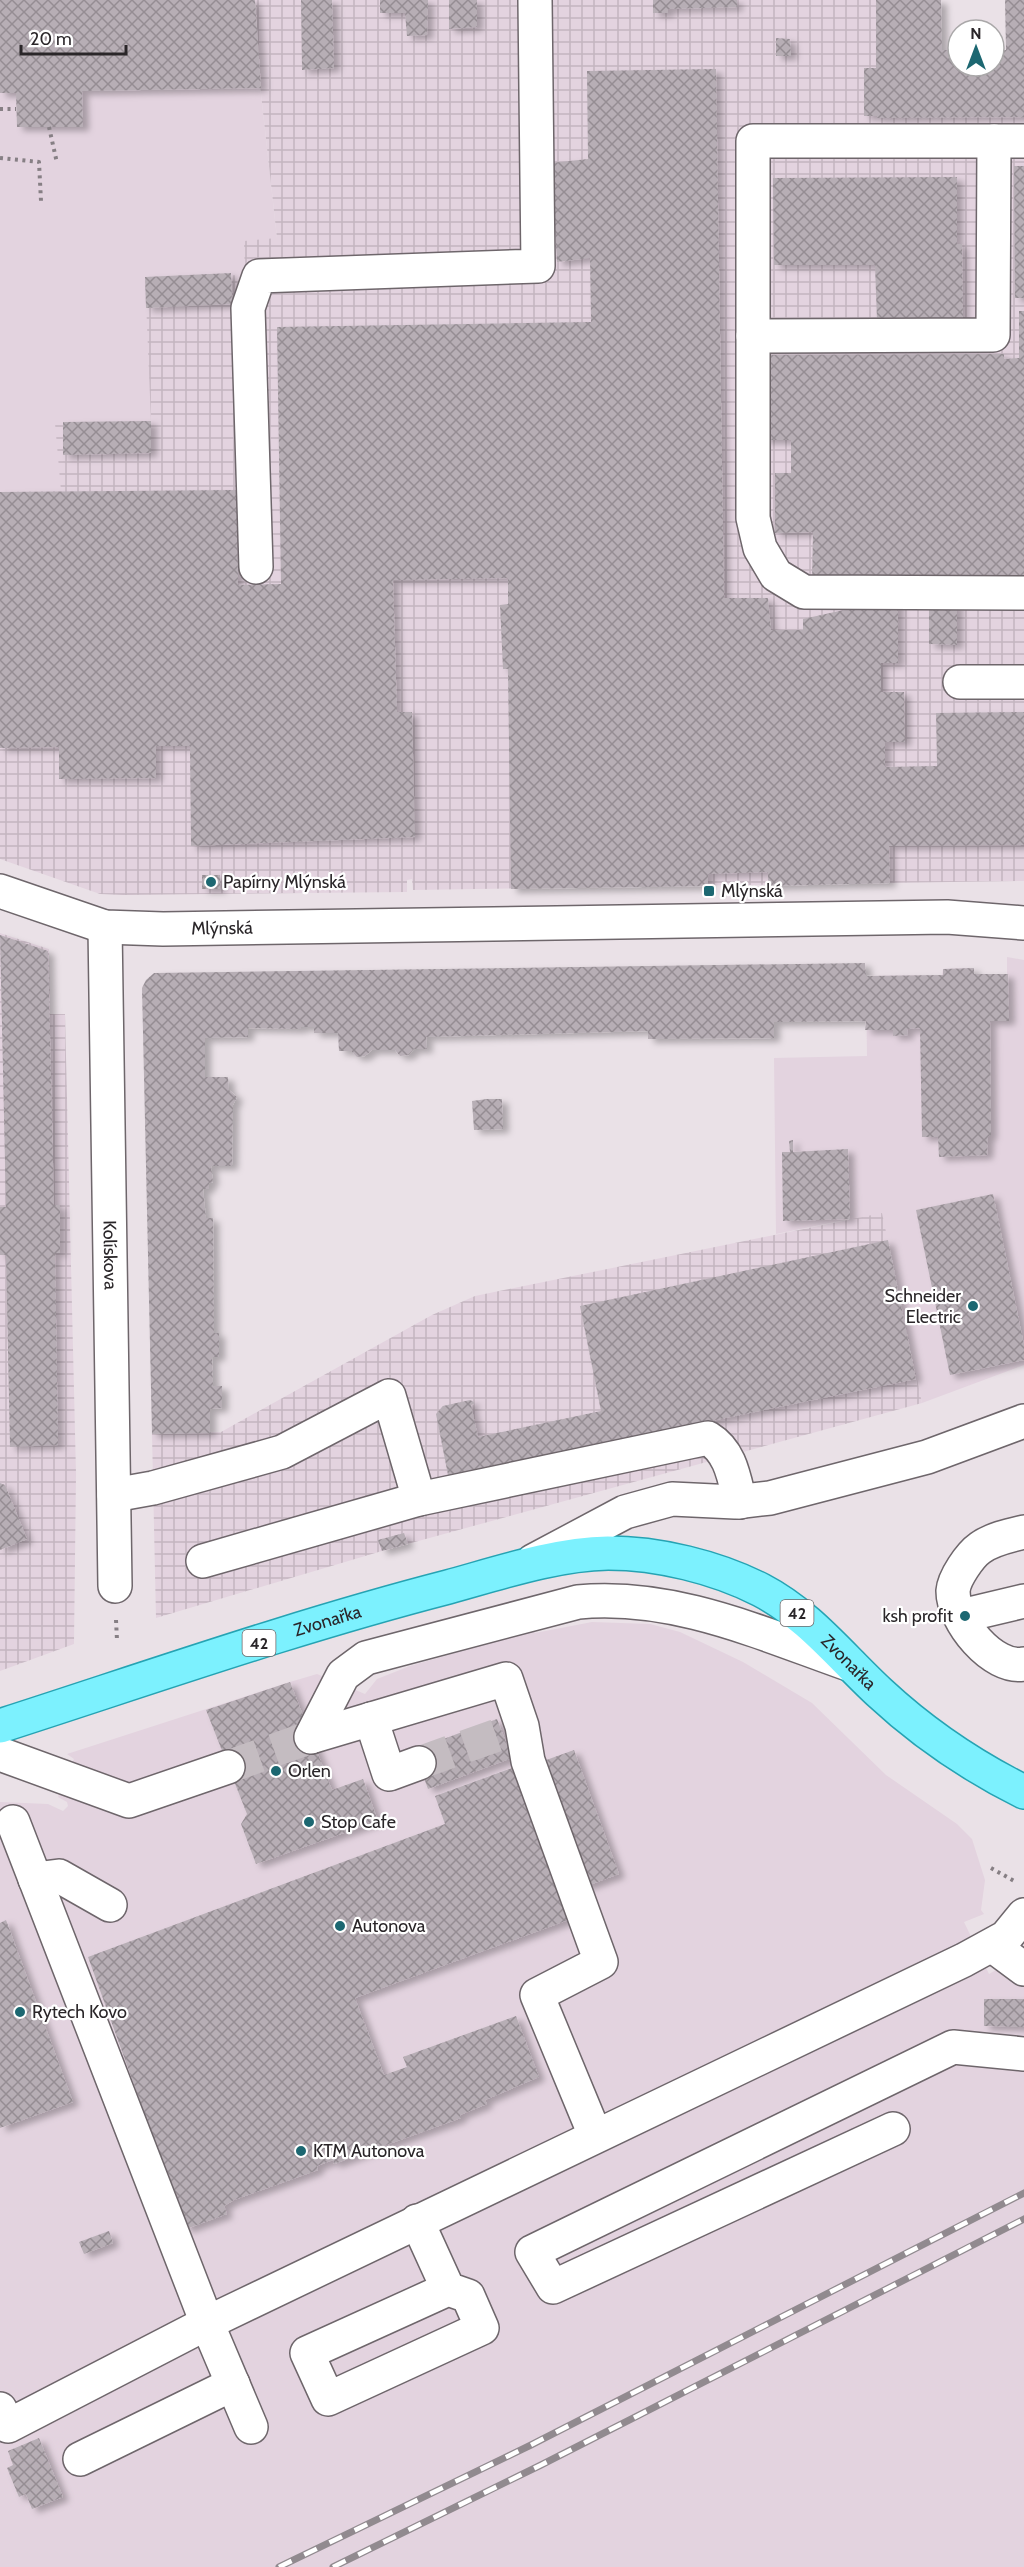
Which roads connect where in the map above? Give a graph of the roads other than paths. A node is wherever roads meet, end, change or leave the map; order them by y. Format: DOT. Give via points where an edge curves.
graph roads {
  1 [pos="535,0"];
  2 [pos="1009,141"];
  3 [pos="753,336"];
  4 [pos="256,567"];
  5 [pos="1024,593"];
  6 [pos="960,682"];
  7 [pos="1024,682"];
  8 [pos="0,891"];
  9 [pos="1024,922"];
  10 [pos="105,927"];
  11 [pos="1024,1421"];
  12 [pos="114,1495"];
  13 [pos="419,1499"];
  14 [pos="750,1501"];
  15 [pos="1024,1532"];
  16 [pos="203,1561"];
  17 [pos="520,1568"];
  18 [pos="115,1586"];
  19 [pos="1024,1601"];
  20 [pos="960,1616"];
  21 [pos="1024,1664"];
  22 [pos="851,1665"];
  23 [pos="371,1719"];
  24 [pos="0,1726"];
  25 [pos="0,1754"];
  26 [pos="419,1763"];
  27 [pos="228,1767"];
  28 [pos="1024,1792"];
  29 [pos="13,1822"];
  30 [pos="35,1879"];
  31 [pos="110,1905"];
  32 [pos="1024,1915"];
  33 [pos="993,1946"];
  34 [pos="1024,1969"];
  35 [pos="1024,2054"];
  36 [pos="893,2129"];
  37 [pos="595,2135"];
  38 [pos="417,2221"];
  39 [pos="448,2289"];
  40 [pos="207,2323"];
  41 [pos="233,2384"];
  42 [pos="0,2409"];
  43 [pos="251,2427"];
  44 [pos="80,2459"];
  1 -- 4 [label="street" via="538,266 259,276 248,308"];
  2 -- 3 [label="street" via="993,335"];
  2 -- 3 [label="street" via="753,141"];
  3 -- 5 [label="street" via="753,518 760,548 776,575 804,592"];
  6 -- 7 [label="street"];
  8 -- 10 [label="street, Mlýnská"];
  9 -- 10 [label="street, Mlýnská" via="947,917"];
  10 -- 12 [label="street, Kolískova"];
  11 -- 14 [label="street, Zvonařka" via="927,1457"];
  12 -- 13 [label="street" via="282,1452 388,1396"];
  12 -- 18 [label="street, Kolískova"];
  13 -- 14 [label="street" via="708,1438 722,1450"];
  13 -- 16 [label="street"];
  14 -- 17 [label="street, Zvonařka" via="672,1499 640,1507"];
  15 -- 20 [label="street" via="980,1548 961,1571 953,1590"];
  17 -- 22 [label="main road, Zvonařka / 42" via="607,1553 660,1559 712,1571 781,1602 808,1621"];
  17 -- 24 [label="main road, Zvonařka / 42" via="379,1605"];
  19 -- 20 [label="street"];
  20 -- 21 [label="street" via="993,1657 1012,1666"];
  22 -- 23 [label="street" via="683,1609 613,1599 578,1602 366,1658 343,1675 313,1737"];
  22 -- 28 [label="main road, Zvonařka / 42" via="914,1724 976,1766"];
  23 -- 26 [label="street" via="389,1774"];
  23 -- 37 [label="street" via="506,1679 513,1730 528,1761 601,1962 537,1995"];
  25 -- 27 [label="street" via="129,1801"];
  29 -- 30 [label="street"];
  30 -- 31 [label="street" via="59,1876"];
  30 -- 40 [label="street"];
  32 -- 33 [label="street"];
  33 -- 34 [label="street"];
  33 -- 37 [label="street"];
  35 -- 36 [label="street" via="953,2047 532,2252 553,2287"];
  37 -- 38 [label="street"];
  38 -- 39 [label="street"];
  38 -- 40 [label="street"];
  39 -- 39 [label="street" via="307,2353 328,2399 482,2328 468,2296"];
  40 -- 41 [label="street"];
  40 -- 42 [label="street" via="8,2426"];
  41 -- 43 [label="street"];
  41 -- 44 [label="street"];
}
